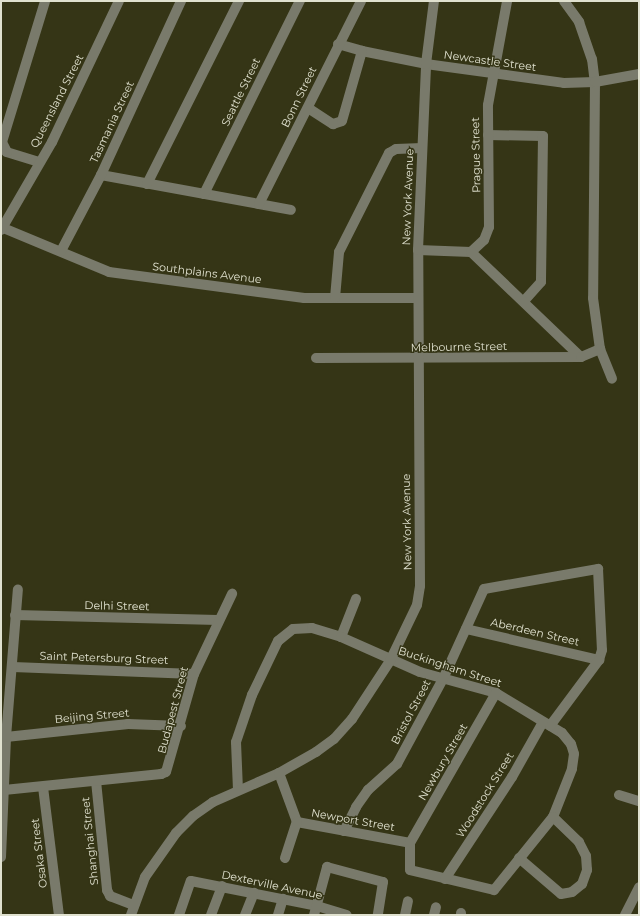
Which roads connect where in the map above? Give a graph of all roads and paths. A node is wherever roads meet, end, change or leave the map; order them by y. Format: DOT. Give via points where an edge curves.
graph roads {
  1 [pos="45,1"];
  2 [pos="119,1"];
  3 [pos="181,1"];
  4 [pos="239,1"];
  5 [pos="300,1"];
  6 [pos="361,1"];
  7 [pos="434,1"];
  8 [pos="507,1"];
  9 [pos="564,1"];
  10 [pos="338,44"];
  11 [pos="362,52"];
  12 [pos="426,64"];
  13 [pos="491,74"];
  14 [pos="639,74"];
  15 [pos="595,82"];
  16 [pos="308,108"];
  17 [pos="488,135"];
  18 [pos="422,148"];
  19 [pos="39,162"];
  20 [pos="101,175"];
  21 [pos="147,184"];
  22 [pos="204,194"];
  23 [pos="258,204"];
  24 [pos="292,210"];
  25 [pos="1,228"];
  26 [pos="418,250"];
  27 [pos="61,251"];
  28 [pos="471,252"];
  29 [pos="336,298"];
  30 [pos="418,298"];
  31 [pos="524,301"];
  32 [pos="600,349"];
  33 [pos="581,357"];
  34 [pos="316,358"];
  35 [pos="417,359"];
  36 [pos="612,379"];
  37 [pos="598,569"];
  38 [pos="18,589"];
  39 [pos="232,594"];
  40 [pos="356,599"];
  41 [pos="15,615"];
  42 [pos="218,620"];
  43 [pos="466,628"];
  44 [pos="341,637"];
  45 [pos="599,660"];
  46 [pos="390,661"];
  47 [pos="13,667"];
  48 [pos="194,674"];
  49 [pos="443,679"];
  50 [pos="496,693"];
  51 [pos="546,724"];
  52 [pos="181,726"];
  53 [pos="6,737"];
  54 [pos="279,772"];
  55 [pos="96,781"];
  56 [pos="43,787"];
  57 [pos="4,790"];
  58 [pos="238,790"];
  59 [pos="619,795"];
  60 [pos="639,802"];
  61 [pos="553,817"];
  62 [pos="297,822"];
  63 [pos="344,831"];
  64 [pos="410,843"];
  65 [pos="1,858"];
  66 [pos="285,858"];
  67 [pos="519,858"];
  68 [pos="445,879"];
  69 [pos="222,886"];
  70 [pos="639,887"];
  71 [pos="254,893"];
  72 [pos="284,899"];
  73 [pos="637,900"];
  74 [pos="408,901"];
  75 [pos="132,910"];
  76 [pos="315,910"];
  77 [pos="59,915"];
  78 [pos="179,915"];
  79 [pos="211,915"];
  80 [pos="246,915"];
  81 [pos="278,915"];
  82 [pos="347,915"];
  83 [pos="378,915"];
  84 [pos="405,915"];
  85 [pos="626,915"];
  1 -- 19 [label="street" via="2,142 7,152"];
  2 -- 19 [label="street, Queensland Street" via="52,142"];
  3 -- 20 [label="street, Tasmania Street"];
  4 -- 21 [label="street"];
  5 -- 22 [label="street, Seattle Street"];
  6 -- 10 [label="street, Bonn Street"];
  7 -- 12 [label="street, New York Avenue"];
  8 -- 13 [label="street, Prague Street"];
  9 -- 15 [label="street" via="579,22 592,59"];
  10 -- 11 [label="street, Newcastle Street"];
  10 -- 16 [label="street, Bonn Street"];
  11 -- 12 [label="street, Newcastle Street"];
  11 -- 16 [label="street" via="342,121 333,124"];
  12 -- 13 [label="street, Newcastle Street"];
  12 -- 18 [label="street, New York Avenue"];
  13 -- 15 [label="street, Newcastle Street" via="564,83"];
  13 -- 17 [label="street, Prague Street"];
  14 -- 15 [label="street, Newcastle Street"];
  15 -- 32 [label="street" via="593,298"];
  16 -- 23 [label="street, Bonn Street"];
  17 -- 28 [label="street, Prague Street" via="489,227 484,240"];
  17 -- 31 [label="street" via="542,136 541,282"];
  18 -- 26 [label="street, New York Avenue"];
  18 -- 29 [label="street" via="396,149 389,153 339,252"];
  19 -- 25 [label="street, Queensland Street"];
  20 -- 21 [label="street"];
  20 -- 27 [label="street, Tasmania Street"];
  21 -- 22 [label="street"];
  22 -- 23 [label="street"];
  23 -- 24 [label="street"];
  25 -- 27 [label="street, Southplains Avenue"];
  26 -- 28 [label="street"];
  26 -- 30 [label="street, New York Avenue"];
  27 -- 29 [label="street, Southplains Avenue" via="109,272 304,298"];
  28 -- 31 [label="street"];
  29 -- 30 [label="street, Southplains Avenue"];
  30 -- 35 [label="street, New York Avenue"];
  31 -- 33 [label="street"];
  32 -- 33 [label="street, Melbourne Street"];
  32 -- 36 [label="street"];
  33 -- 35 [label="street, Melbourne Street"];
  34 -- 35 [label="street, Melbourne Street"];
  35 -- 46 [label="street, New York Avenue" via="420,586 411,622"];
  37 -- 43 [label="street, Bristol Street" via="484,589"];
  37 -- 45 [label="street, Woodstock Street" via="602,650"];
  38 -- 41 [label="street"];
  39 -- 42 [label="street, Budapest Street"];
  40 -- 44 [label="street"];
  41 -- 42 [label="street, Delhi Street"];
  41 -- 47 [label="street"];
  42 -- 48 [label="street, Budapest Street"];
  43 -- 45 [label="street, Aberdeen Street"];
  43 -- 49 [label="street, Bristol Street"];
  44 -- 46 [label="street, Buckingham Street"];
  44 -- 58 [label="street, Buckingham Street" via="312,628 293,630 278,641 252,695 236,742"];
  45 -- 51 [label="street, Woodstock Street"];
  46 -- 49 [label="street, Buckingham Street"];
  46 -- 54 [label="street, New York Avenue" via="352,719 334,739"];
  47 -- 48 [label="street, Saint Petersburg Street"];
  47 -- 53 [label="street"];
  48 -- 52 [label="street, Budapest Street"];
  49 -- 50 [label="street, Buckingham Street"];
  49 -- 63 [label="street, Bristol Street" via="397,764 368,790"];
  50 -- 51 [label="street, Buckingham Street"];
  50 -- 64 [label="street, Newbury Street"];
  51 -- 61 [label="street, Buckingham Street" via="566,738 574,754 566,790"];
  51 -- 68 [label="street, Woodstock Street"];
  52 -- 53 [label="street, Beijing Street" via="128,724"];
  52 -- 55 [label="street, Budapest Street" via="166,772"];
  53 -- 57 [label="street"];
  54 -- 58 [label="street, New York Avenue"];
  54 -- 62 [label="street, Newport Street"];
  55 -- 56 [label="street, Budapest Street"];
  55 -- 75 [label="street, Shanghai Street" via="106,890 110,896"];
  56 -- 57 [label="street, Budapest Street"];
  56 -- 77 [label="street, Osaka Street"];
  57 -- 65 [label="street"];
  58 -- 75 [label="street, New York Avenue" via="214,802 176,833 145,877"];
  59 -- 60 [label="street"];
  61 -- 67 [label="street, Buckingham Street"];
  61 -- 67 [label="street" via="579,842 586,856 587,870 582,884 572,892 561,894"];
  62 -- 63 [label="street, Newport Street"];
  62 -- 66 [label="street"];
  63 -- 64 [label="street, Newport Street"];
  64 -- 68 [label="street" via="410,870"];
  67 -- 68 [label="street, Buckingham Street" via="494,890"];
  69 -- 71 [label="street, Dexterville Avenue"];
  69 -- 78 [label="street, Dexterville Avenue" via="191,881"];
  69 -- 79 [label="street"];
  70 -- 73 [label="street"];
  71 -- 72 [label="street, Dexterville Avenue"];
  71 -- 80 [label="street"];
  72 -- 76 [label="street, Dexterville Avenue"];
  72 -- 81 [label="street"];
  73 -- 85 [label="street"];
  74 -- 84 [label="street"];
  76 -- 82 [label="street, Dexterville Avenue"];
  76 -- 83 [label="street" via="327,867 383,882"];
}
